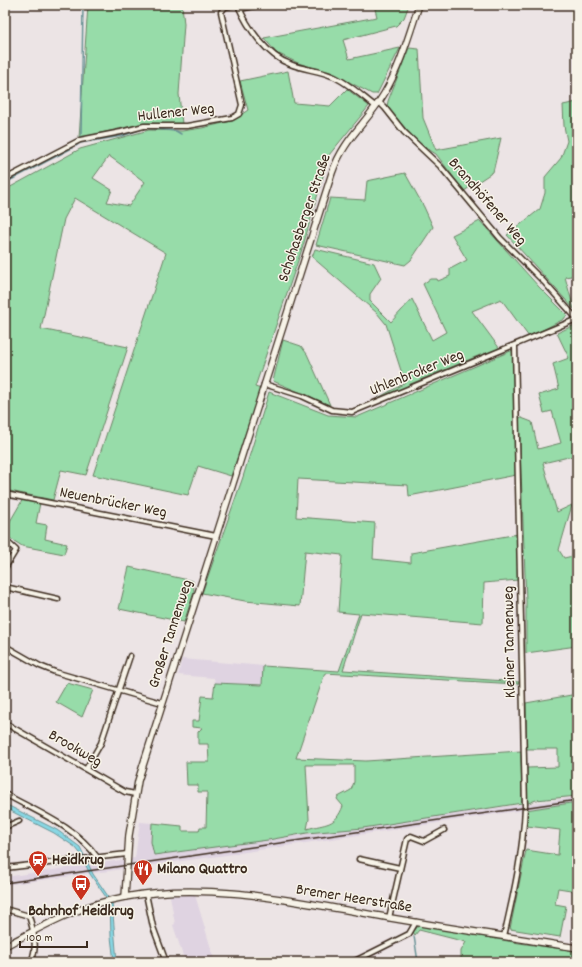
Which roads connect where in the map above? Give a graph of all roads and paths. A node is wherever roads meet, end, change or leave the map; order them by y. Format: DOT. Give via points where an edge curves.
graph roads {
  1 [pos="233,5"];
  2 [pos="259,5"];
  3 [pos="419,5"];
  4 [pos="239,7"];
  5 [pos="377,104"];
  6 [pos="5,179"];
  7 [pos="577,319"];
  8 [pos="515,346"];
  9 [pos="264,384"];
  10 [pos="5,494"];
  11 [pos="216,536"];
  12 [pos="5,540"];
  13 [pos="5,568"];
  14 [pos="5,587"];
  15 [pos="58,599"];
  16 [pos="5,646"];
  17 [pos="130,656"];
  18 [pos="119,690"];
  19 [pos="162,703"];
  20 [pos="6,724"];
  21 [pos="86,769"];
  22 [pos="5,794"];
  23 [pos="135,794"];
  24 [pos="19,821"];
  25 [pos="5,827"];
  26 [pos="444,830"];
  27 [pos="127,854"];
  28 [pos="95,858"];
  29 [pos="359,859"];
  30 [pos="5,868"];
  31 [pos="400,868"];
  32 [pos="146,894"];
  33 [pos="125,897"];
  34 [pos="5,909"];
  35 [pos="388,918"];
  36 [pos="416,922"];
  37 [pos="33,931"];
  38 [pos="504,936"];
  39 [pos="5,946"];
  40 [pos="577,948"];
  41 [pos="31,962"];
  42 [pos="166,962"];
  43 [pos="353,962"];
  1 -- 6 [label="street, Hullener Weg" via="225,7 221,12 242,105 239,114 232,118 187,126 144,126 80,140"];
  2 -- 4 [label="street"];
  3 -- 5 [label="street, Schohasberger Straße" via="399,63"];
  4 -- 5 [label="street, Brandhöfener Weg" via="258,37 277,57 289,64 333,76"];
  5 -- 7 [label="street, Brandhöfener Weg" via="385,108 404,132 440,166 500,238"];
  5 -- 9 [label="street, Schohasberger Straße" via="346,142 338,157"];
  7 -- 8 [label="street, Uhlenbroker Weg"];
  8 -- 9 [label="street, Uhlenbroker Weg" via="352,412 332,410 302,396"];
  8 -- 38 [label="street, Kleiner Tannenweg" via="525,807 519,873"];
  9 -- 11 [label="street, Großer Tannenweg"];
  10 -- 11 [label="street, Neuenbrücker Weg"];
  11 -- 19 [label="street, Großer Tannenweg"];
  12 -- 13 [label="street" via="16,548"];
  14 -- 15 [label="street"];
  16 -- 18 [label="street" via="40,666"];
  17 -- 18 [label="street"];
  18 -- 19 [label="street"];
  18 -- 21 [label="street" via="101,743"];
  19 -- 23 [label="street, Großer Tannenweg"];
  20 -- 21 [label="street, Brookweg"];
  21 -- 23 [label="street, Brookweg" via="125,792"];
  22 -- 28 [label="street" via="81,838"];
  23 -- 27 [label="street, Großer Tannenweg"];
  24 -- 25 [label="street"];
  26 -- 31 [label="street" via="424,841 410,837 407,839"];
  27 -- 28 [label="street"];
  27 -- 33 [label="street, Großer Tannenweg"];
  28 -- 30 [label="street"];
  29 -- 31 [label="street"];
  31 -- 35 [label="street"];
  32 -- 33 [label="street, Bremer Heerstraße"];
  32 -- 35 [label="street, Bremer Heerstraße" via="210,890"];
  32 -- 42 [label="street" via="153,927"];
  33 -- 37 [label="street, Bremer Heerstraße" via="80,908"];
  34 -- 37 [label="street" via="29,916"];
  35 -- 36 [label="street, Bremer Heerstraße"];
  36 -- 38 [label="street, Bremer Heerstraße"];
  36 -- 43 [label="street" via="409,934"];
  37 -- 39 [label="street, Bremer Heerstraße"];
  37 -- 41 [label="street" via="35,953"];
  38 -- 40 [label="street, Bremer Heerstraße"];
}
